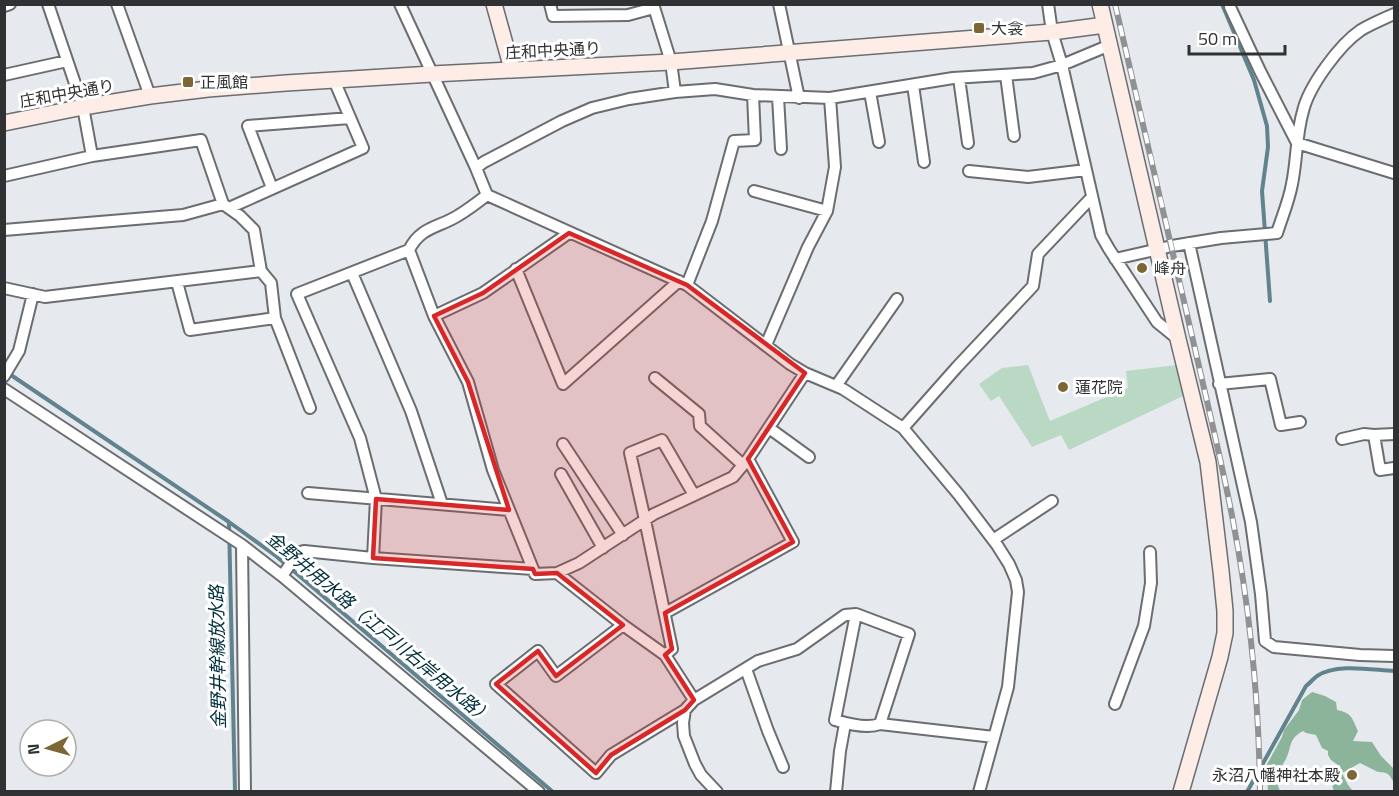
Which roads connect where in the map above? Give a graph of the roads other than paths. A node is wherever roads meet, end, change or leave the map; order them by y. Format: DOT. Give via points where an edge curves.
graph roads {
  1 [pos="10,4"];
  2 [pos="48,4"];
  3 [pos="117,4"];
  4 [pos="400,4"];
  5 [pos="494,4"];
  6 [pos="550,4"];
  7 [pos="779,4"];
  8 [pos="1048,4"];
  9 [pos="1100,4"];
  10 [pos="4,6"];
  11 [pos="653,6"];
  12 [pos="1230,6"];
  13 [pos="1395,14"];
  14 [pos="1105,25"];
  15 [pos="1052,32"];
  16 [pos="1110,45"];
  17 [pos="789,53"];
  18 [pos="68,61"];
  19 [pos="671,62"];
  20 [pos="1062,65"];
  21 [pos="512,69"];
  22 [pos="432,74"];
  23 [pos="4,75"];
  24 [pos="1006,75"];
  25 [pos="959,78"];
  26 [pos="334,80"];
  27 [pos="913,85"];
  28 [pos="675,92"];
  29 [pos="870,92"];
  30 [pos="753,95"];
  31 [pos="150,96"];
  32 [pos="778,97"];
  33 [pos="799,98"];
  34 [pos="830,98"];
  35 [pos="83,107"];
  36 [pos="351,118"];
  37 [pos="4,123"];
  38 [pos="1014,136"];
  39 [pos="879,142"];
  40 [pos="968,142"];
  41 [pos="1297,143"];
  42 [pos="781,149"];
  43 [pos="92,156"];
  44 [pos="924,162"];
  45 [pos="477,168"];
  46 [pos="1086,170"];
  47 [pos="969,171"];
  48 [pos="1395,172"];
  49 [pos="4,176"];
  50 [pos="272,188"];
  51 [pos="754,191"];
  52 [pos="487,195"];
  53 [pos="1092,197"];
  54 [pos="226,206"];
  55 [pos="827,211"];
  56 [pos="4,230"];
  57 [pos="569,233"];
  58 [pos="1189,243"];
  59 [pos="1157,249"];
  60 [pos="410,250"];
  61 [pos="1115,259"];
  62 [pos="516,269"];
  63 [pos="261,271"];
  64 [pos="352,273"];
  65 [pos="177,282"];
  66 [pos="683,283"];
  67 [pos="4,288"];
  68 [pos="33,294"];
  69 [pos="897,299"];
  70 [pos="434,315"];
  71 [pos="275,318"];
  72 [pos="1178,339"];
  73 [pos="766,345"];
  74 [pos="8,360"];
  75 [pos="805,373"];
  76 [pos="4,376"];
  77 [pos="655,378"];
  78 [pos="1220,384"];
  79 [pos="836,386"];
  80 [pos="4,389"];
  81 [pos="310,408"];
  82 [pos="1300,422"];
  83 [pos="768,428"];
  84 [pos="903,428"];
  85 [pos="1395,434"];
  86 [pos="1374,435"];
  87 [pos="1342,439"];
  88 [pos="563,444"];
  89 [pos="809,457"];
  90 [pos="745,462"];
  91 [pos="1395,468"];
  92 [pos="561,474"];
  93 [pos="308,493"];
  94 [pos="694,495"];
  95 [pos="376,499"];
  96 [pos="1052,501"];
  97 [pos="442,504"];
  98 [pos="509,510"];
  99 [pos="645,520"];
  100 [pos="623,535"];
  101 [pos="993,540"];
  102 [pos="242,545"];
  103 [pos="603,548"];
  104 [pos="1149,552"];
  105 [pos="373,558"];
  106 [pos="532,569"];
  107 [pos="557,573"];
  108 [pos="282,576"];
  109 [pos="665,613"];
  110 [pos="856,614"];
  111 [pos="623,625"];
  112 [pos="665,655"];
  113 [pos="1395,656"];
  114 [pos="746,669"];
  115 [pos="694,700"];
  116 [pos="1114,704"];
  117 [pos="685,710"];
  118 [pos="845,723"];
  119 [pos="879,724"];
  120 [pos="994,737"];
  121 [pos="783,767"];
  122 [pos="245,792"];
  123 [pos="539,792"];
  124 [pos="717,792"];
  125 [pos="836,792"];
  126 [pos="979,792"];
  127 [pos="1181,792"];
  1 -- 10 [label="street"];
  2 -- 18 [label="street"];
  3 -- 31 [label="street"];
  4 -- 22 [label="street"];
  5 -- 21 [label="street"];
  6 -- 11 [label="street" via="553,16 628,15"];
  7 -- 17 [label="street"];
  8 -- 15 [label="street"];
  9 -- 14 [label="street"];
  11 -- 19 [label="street"];
  12 -- 41 [label="street"];
  13 -- 41 [label="street" via="1361,30 1322,72 1303,111"];
  14 -- 15 [label="street, 庄和中央通り"];
  14 -- 16 [label="street"];
  15 -- 17 [label="street, 庄和中央通り"];
  15 -- 20 [label="street"];
  16 -- 20 [label="street"];
  16 -- 59 [label="street"];
  17 -- 19 [label="street, 庄和中央通り"];
  17 -- 33 [label="street"];
  18 -- 23 [label="street"];
  18 -- 35 [label="street"];
  19 -- 21 [label="street, 庄和中央通り"];
  19 -- 28 [label="street"];
  20 -- 24 [label="street"];
  20 -- 46 [label="street"];
  21 -- 22 [label="street, 庄和中央通り"];
  22 -- 26 [label="street, 庄和中央通り"];
  22 -- 45 [label="street"];
  24 -- 25 [label="street"];
  24 -- 38 [label="street"];
  25 -- 27 [label="street"];
  25 -- 40 [label="street"];
  26 -- 31 [label="street, 庄和中央通り"];
  26 -- 36 [label="street"];
  27 -- 29 [label="street"];
  27 -- 44 [label="street"];
  28 -- 30 [label="street" via="715,89"];
  28 -- 45 [label="street" via="592,108"];
  29 -- 34 [label="street"];
  29 -- 39 [label="street"];
  30 -- 32 [label="street"];
  30 -- 66 [label="street" via="755,140 734,141 712,221"];
  31 -- 35 [label="street, 庄和中央通り"];
  32 -- 33 [label="street"];
  32 -- 42 [label="street"];
  33 -- 34 [label="street"];
  34 -- 55 [label="street" via="835,167"];
  35 -- 37 [label="street, 庄和中央通り"];
  35 -- 43 [label="street"];
  36 -- 50 [label="street" via="363,148"];
  36 -- 50 [label="street" via="248,126"];
  41 -- 48 [label="street"];
  41 -- 58 [label="street" via="1292,185 1277,233"];
  43 -- 49 [label="street"];
  43 -- 54 [label="street" via="201,140"];
  45 -- 52 [label="street"];
  46 -- 47 [label="street" via="1028,177"];
  46 -- 53 [label="street"];
  50 -- 54 [label="street"];
  51 -- 55 [label="street"];
  52 -- 57 [label="street"];
  52 -- 60 [label="street" via="458,216 420,235"];
  53 -- 61 [label="street" via="1101,235"];
  53 -- 84 [label="street" via="1038,254 1033,286"];
  54 -- 56 [label="street" via="183,215"];
  54 -- 63 [label="street" via="254,230"];
  55 -- 73 [label="street"];
  57 -- 62 [label="street"];
  57 -- 66 [label="street"];
  58 -- 59 [label="street"];
  58 -- 78 [label="street"];
  59 -- 61 [label="street"];
  59 -- 72 [label="street"];
  60 -- 64 [label="street"];
  60 -- 70 [label="street"];
  61 -- 72 [label="street" via="1157,322"];
  62 -- 66 [label="street" via="562,384"];
  62 -- 70 [label="street" via="483,293"];
  63 -- 65 [label="street"];
  63 -- 71 [label="street" via="271,283"];
  64 -- 95 [label="street" via="297,294 360,438"];
  64 -- 97 [label="street" via="411,411"];
  65 -- 68 [label="street" via="45,297"];
  65 -- 71 [label="street" via="190,330"];
  66 -- 73 [label="street"];
  67 -- 68 [label="street"];
  68 -- 74 [label="street" via="19,351"];
  69 -- 79 [label="street"];
  70 -- 98 [label="street" via="468,382 493,470"];
  71 -- 81 [label="street"];
  72 -- 127 [label="street" via="1208,462 1225,611 1221,657"];
  73 -- 75 [label="street"];
  74 -- 76 [label="street"];
  75 -- 79 [label="street"];
  75 -- 83 [label="street"];
  77 -- 90 [label="street" via="699,414 700,426"];
  78 -- 82 [label="street" via="1270,379 1281,425"];
  78 -- 113 [label="street" via="1251,522 1265,641 1274,647"];
  79 -- 84 [label="street"];
  80 -- 102 [label="street"];
  83 -- 89 [label="street"];
  83 -- 90 [label="street"];
  84 -- 101 [label="street"];
  85 -- 86 [label="street"];
  86 -- 87 [label="street"];
  86 -- 91 [label="street" via="1380,470"];
  88 -- 100 [label="street"];
  90 -- 94 [label="street" via="733,477"];
  90 -- 109 [label="street" via="793,542"];
  92 -- 103 [label="street"];
  93 -- 95 [label="street"];
  94 -- 99 [label="street"];
  94 -- 99 [label="street" via="662,440 630,453"];
  95 -- 97 [label="street"];
  95 -- 105 [label="street"];
  96 -- 101 [label="street"];
  97 -- 98 [label="street"];
  98 -- 106 [label="street"];
  99 -- 100 [label="street"];
  99 -- 109 [label="street"];
  100 -- 103 [label="street"];
  101 -- 120 [label="street" via="1009,564 1018,592 1010,672"];
  102 -- 108 [label="street"];
  102 -- 122 [label="street"];
  103 -- 107 [label="street"];
  104 -- 116 [label="street" via="1151,583 1144,626"];
  105 -- 106 [label="street"];
  105 -- 108 [label="street" via="304,551"];
  106 -- 107 [label="street" via="535,574"];
  107 -- 111 [label="street"];
  108 -- 123 [label="street"];
  109 -- 112 [label="street" via="672,649"];
  110 -- 114 [label="street" via="845,615 797,649 758,661"];
  110 -- 118 [label="street" via="835,720"];
  110 -- 119 [label="street" via="909,634"];
  111 -- 112 [label="street"];
  111 -- 117 [label="street" via="556,676 537,651 496,684 596,773 611,755"];
  112 -- 115 [label="street"];
  114 -- 115 [label="street"];
  114 -- 121 [label="street"];
  115 -- 117 [label="street"];
  117 -- 124 [label="street" via="684,736 688,747 701,775"];
  118 -- 119 [label="street" via="874,727"];
  118 -- 125 [label="street"];
  119 -- 120 [label="street"];
  120 -- 126 [label="street"];
}
